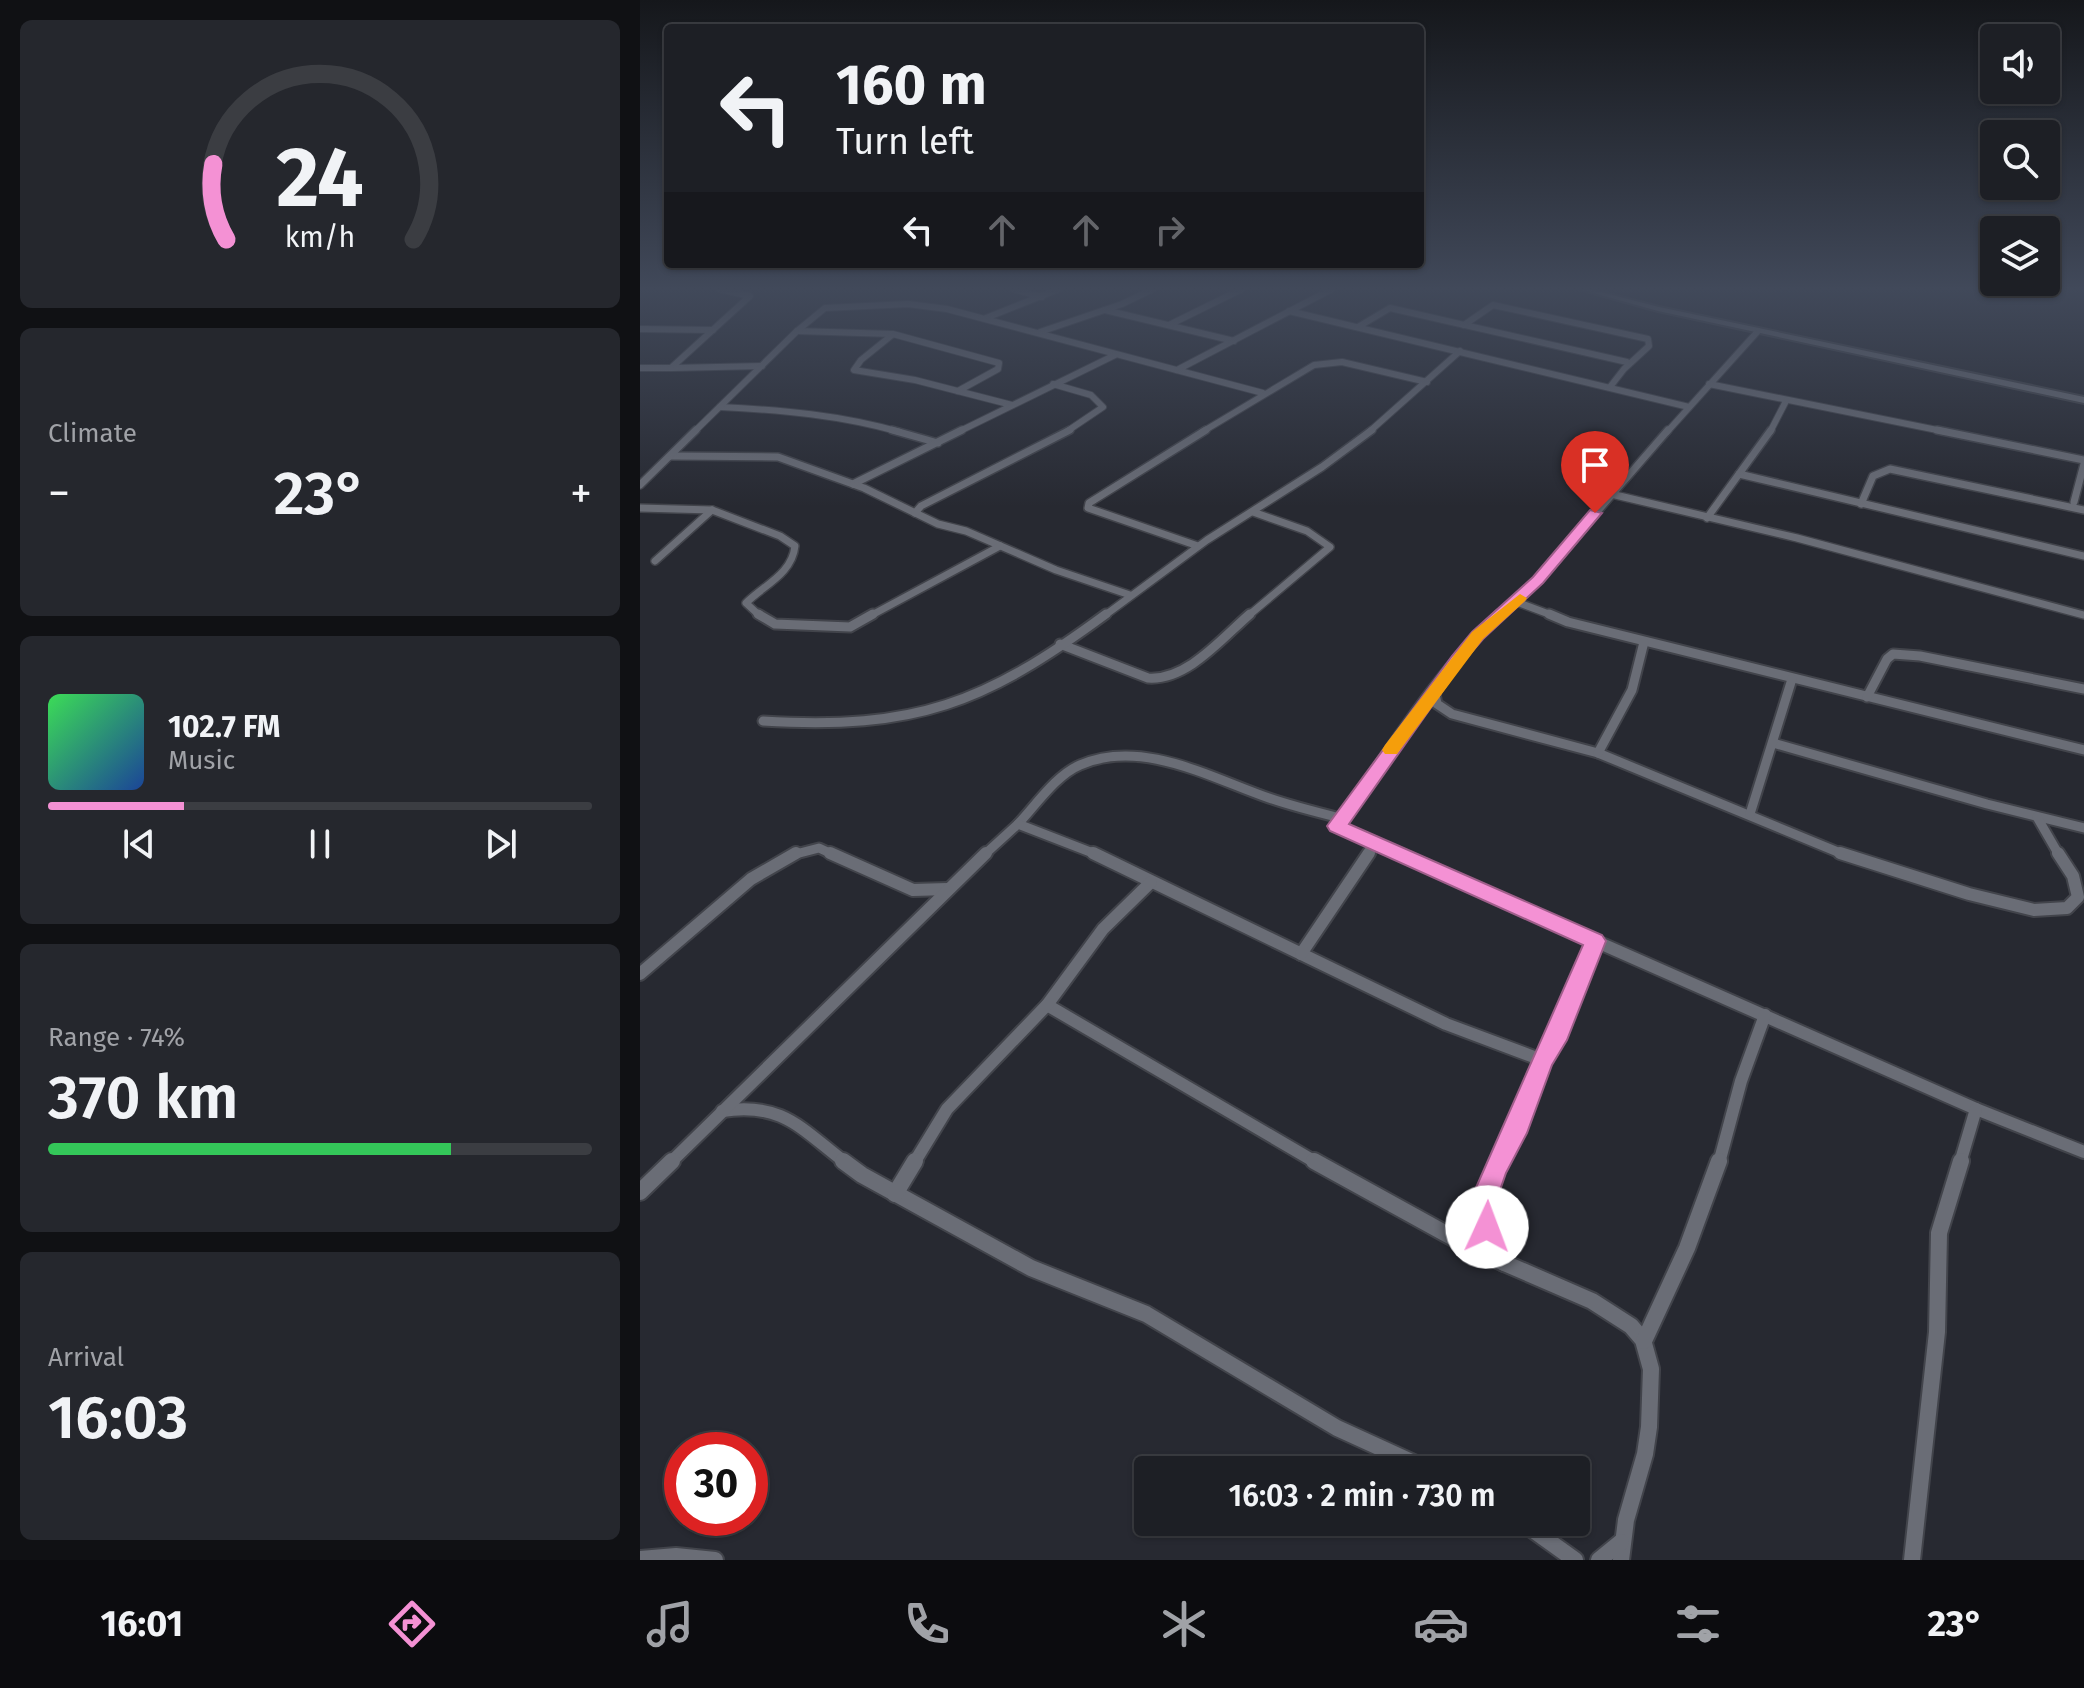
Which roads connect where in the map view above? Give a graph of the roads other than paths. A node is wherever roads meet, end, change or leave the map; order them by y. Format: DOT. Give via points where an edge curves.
graph roads {
  1 [pos="678,362"];
  2 [pos="768,362"];
  3 [pos="860,362"];
  4 [pos="995,362"];
  5 [pos="1100,362"];
  6 [pos="1143,362"];
  7 [pos="1193,362"];
  8 [pos="1331,362"];
  9 [pos="1339,362"];
  10 [pos="1449,362"];
  11 [pos="1505,362"];
  12 [pos="1627,362"];
  13 [pos="1730,362"];
  14 [pos="1904,362"];
  15 [pos="764,366"];
  16 [pos="640,368"];
  17 [pos="671,368"];
  18 [pos="1177,370"];
  19 [pos="1427,382"];
  20 [pos="1053,384"];
  21 [pos="1709,384"];
  22 [pos="1610,387"];
  23 [pos="958,391"];
  24 [pos="1263,393"];
  25 [pos="2084,400"];
  26 [pos="1786,401"];
  27 [pos="1012,405"];
  28 [pos="720,407"];
  29 [pos="1689,407"];
  30 [pos="938,443"];
  31 [pos="671,456"];
  32 [pos="2084,462"];
  33 [pos="1739,474"];
  34 [pos="853,484"];
  35 [pos="640,485"];
  36 [pos="1611,494"];
  37 [pos="2074,502"];
  38 [pos="1861,504"];
  39 [pos="2063,505"];
  40 [pos="640,508"];
  41 [pos="712,510"];
  42 [pos="2084,510"];
  43 [pos="1253,512"];
  44 [pos="915,513"];
  45 [pos="1707,518"];
  46 [pos="1000,546"];
  47 [pos="1198,546"];
  48 [pos="2084,556"];
  49 [pos="655,561"];
  50 [pos="1130,595"];
  51 [pos="1517,602"];
  52 [pos="2084,615"];
  53 [pos="1644,642"];
  54 [pos="1060,644"];
  55 [pos="1792,679"];
  56 [pos="1434,689"];
  57 [pos="2084,689"];
  58 [pos="1867,697"];
  59 [pos="763,721"];
  60 [pos="1773,743"];
  61 [pos="2084,750"];
  62 [pos="1598,753"];
  63 [pos="1750,814"];
  64 [pos="2037,817"];
  65 [pos="1340,818"];
  66 [pos="1018,824"];
  67 [pos="2084,828"];
  68 [pos="1374,845"];
  69 [pos="1151,882"];
  70 [pos="948,889"];
  71 [pos="1595,941"];
  72 [pos="1301,954"];
  73 [pos="640,974"];
  74 [pos="1047,1005"];
  75 [pos="1765,1015"];
  76 [pos="1542,1060"];
  77 [pos="1976,1109"];
  78 [pos="722,1111"];
  79 [pos="2084,1152"];
  80 [pos="640,1192"];
  81 [pos="895,1194"];
  82 [pos="1490,1241"];
  83 [pos="1476,1251"];
  84 [pos="1505,1265"];
  85 [pos="1644,1341"];
  86 [pos="1398,1456"];
  87 [pos="1542,1536"];
  88 [pos="1621,1551"];
  89 [pos="640,1559"];
  90 [pos="715,1560"];
  91 [pos="1575,1560"];
  92 [pos="1599,1560"];
  93 [pos="1912,1560"];
  1 -- 17 [label="street"];
  2 -- 15 [label="street"];
  3 -- 23 [label="street" via="854,370"];
  4 -- 23 [label="street" via="998,369"];
  5 -- 20 [label="street"];
  6 -- 18 [label="street"];
  7 -- 18 [label="street"];
  8 -- 24 [label="street" via="1314,365"];
  9 -- 19 [label="street"];
  10 -- 19 [label="street"];
  11 -- 22 [label="street"];
  12 -- 22 [label="street"];
  13 -- 21 [label="street"];
  14 -- 25 [label="main road"];
  15 -- 17 [label="street"];
  15 -- 28 [label="street"];
  16 -- 17 [label="street"];
  18 -- 24 [label="street"];
  19 -- 43 [label="street" via="1361,439"];
  20 -- 27 [label="street"];
  20 -- 44 [label="street" via="1091,395 1103,407 1082,424"];
  21 -- 26 [label="street"];
  21 -- 29 [label="street"];
  22 -- 29 [label="street"];
  23 -- 27 [label="street"];
  24 -- 47 [label="street" via="1089,503 1093,511"];
  26 -- 32 [label="street"];
  26 -- 33 [label="street" via="1766,440"];
  27 -- 30 [label="street"];
  28 -- 30 [label="street" via="853,419"];
  28 -- 31 [label="street"];
  29 -- 36 [label="street"];
  30 -- 34 [label="street"];
  31 -- 34 [label="street" via="771,455"];
  31 -- 35 [label="street"];
  32 -- 37 [label="street"];
  33 -- 38 [label="street"];
  33 -- 45 [label="street"];
  34 -- 44 [label="street"];
  36 -- 45 [label="street"];
  36 -- 51 [label="street"];
  37 -- 39 [label="street"];
  37 -- 42 [label="street"];
  38 -- 39 [label="street" via="1869,478 1877,470 1890,469"];
  38 -- 48 [label="street"];
  39 -- 42 [label="street"];
  40 -- 41 [label="street"];
  41 -- 46 [label="street" via="795,546 796,555 787,567 746,603 763,619 794,627 856,626"];
  41 -- 49 [label="street"];
  43 -- 47 [label="street"];
  43 -- 54 [label="street" via="1326,539 1330,547 1188,667 1162,679 1148,678"];
  44 -- 46 [label="street"];
  45 -- 52 [label="street"];
  46 -- 50 [label="street"];
  47 -- 50 [label="street"];
  50 -- 54 [label="street"];
  51 -- 53 [label="street"];
  51 -- 56 [label="street" via="1477,636"];
  53 -- 55 [label="street"];
  53 -- 62 [label="street" via="1632,690"];
  54 -- 59 [label="street" via="984,691 919,715 851,723"];
  55 -- 58 [label="street"];
  55 -- 60 [label="street"];
  56 -- 62 [label="street" via="1437,704 1452,714"];
  56 -- 65 [label="street"];
  57 -- 58 [label="street" via="1893,654"];
  58 -- 61 [label="street"];
  60 -- 63 [label="street"];
  60 -- 64 [label="street"];
  62 -- 63 [label="street"];
  63 -- 64 [label="street" via="1863,862 1969,894 2034,910 2067,908 2078,897 2078,884"];
  64 -- 67 [label="street"];
  65 -- 66 [label="street" via="1130,756 1077,765"];
  65 -- 68 [label="street" via="1337,826"];
  66 -- 69 [label="street" via="1090,851"];
  66 -- 70 [label="street"];
  68 -- 71 [label="street"];
  68 -- 72 [label="street"];
  69 -- 72 [label="street"];
  69 -- 74 [label="street" via="1103,929"];
  70 -- 73 [label="street" via="913,890 819,848 805,848 785,855 744,885"];
  70 -- 78 [label="street"];
  71 -- 75 [label="street"];
  71 -- 76 [label="street"];
  72 -- 76 [label="street" via="1446,1024"];
  74 -- 81 [label="street" via="947,1109"];
  74 -- 83 [label="street"];
  75 -- 77 [label="street"];
  75 -- 85 [label="street" via="1719,1162"];
  76 -- 82 [label="street" via="1484,1199"];
  77 -- 79 [label="street"];
  77 -- 93 [label="street" via="1939,1233 1930,1418"];
  78 -- 80 [label="street"];
  78 -- 81 [label="street" via="749,1107 779,1113"];
  81 -- 86 [label="street" via="1031,1268 1146,1314 1337,1428"];
  82 -- 83 [label="street"];
  82 -- 84 [label="street"];
  83 -- 84 [label="street"];
  84 -- 85 [label="street" via="1604,1306"];
  85 -- 88 [label="street" via="1651,1363 1646,1449"];
  87 -- 91 [label="street"];
  88 -- 92 [label="street"];
  89 -- 90 [label="street"];
}
